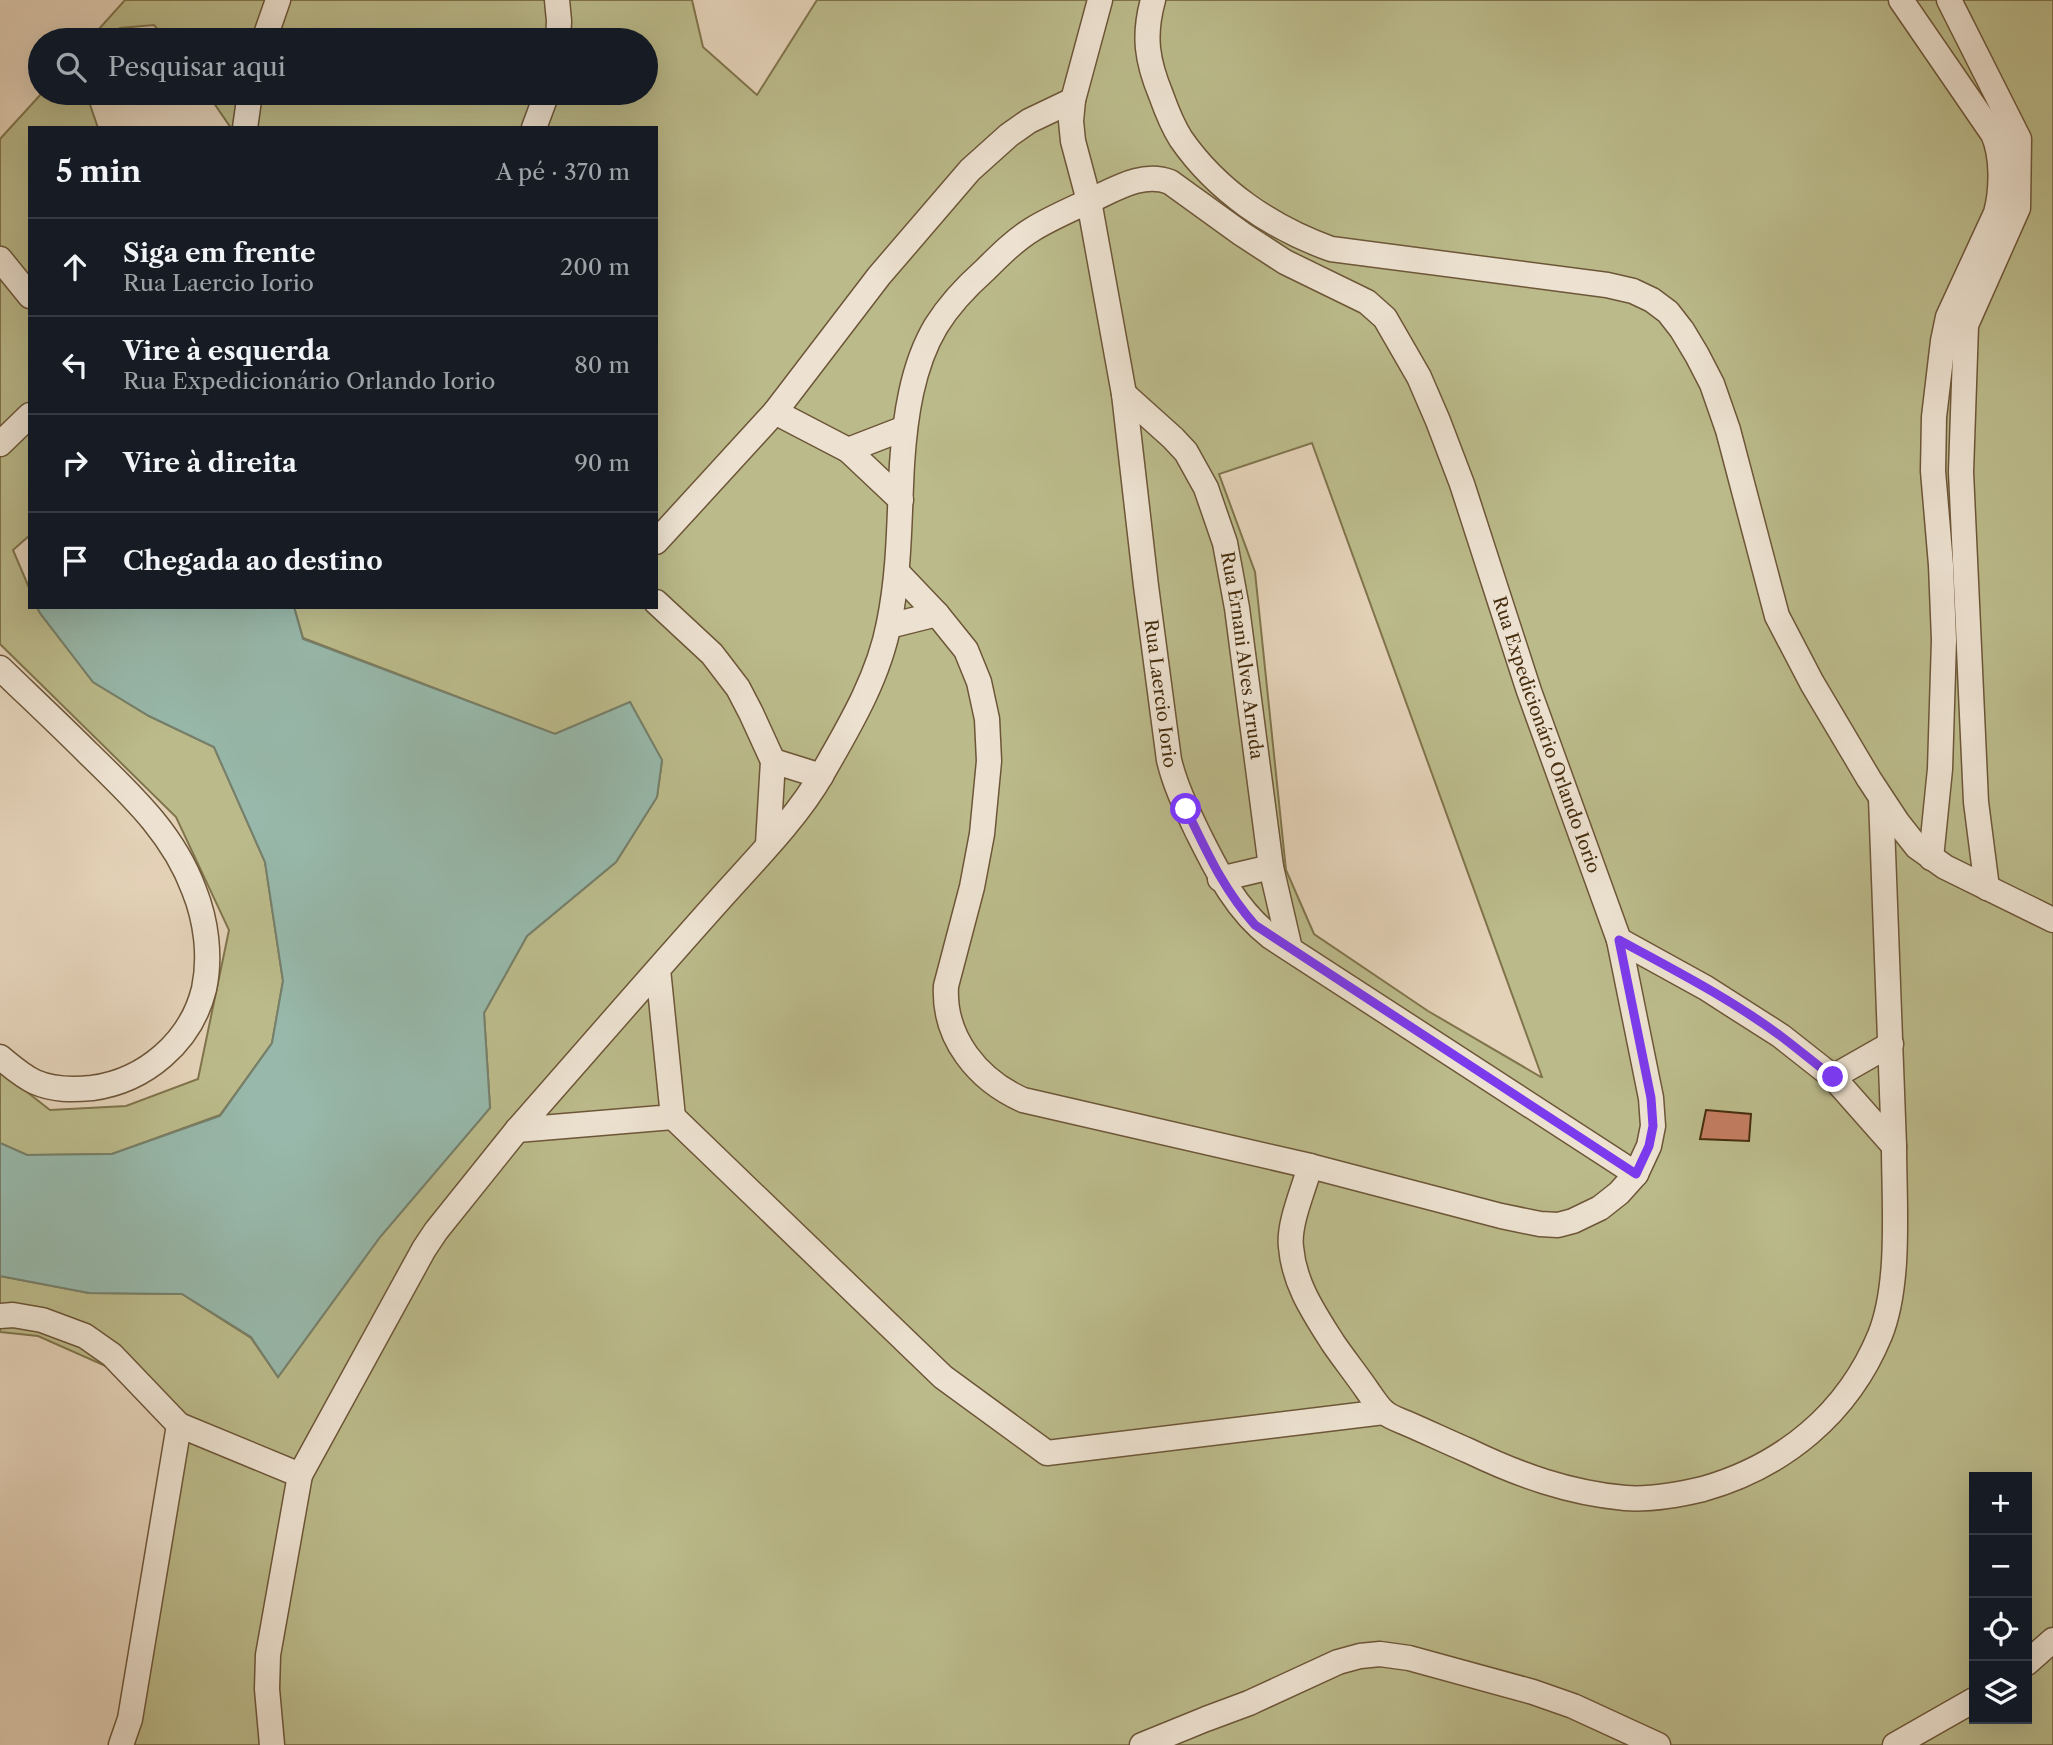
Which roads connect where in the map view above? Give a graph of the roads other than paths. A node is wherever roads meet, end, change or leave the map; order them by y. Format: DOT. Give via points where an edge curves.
graph roads {
  1 [pos="278,0"];
  2 [pos="557,0"];
  3 [pos="1100,0"];
  4 [pos="1153,0"];
  5 [pos="1901,0"];
  6 [pos="1949,0"];
  7 [pos="268,28"];
  8 [pos="559,28"];
  9 [pos="1073,100"];
  10 [pos="248,105"];
  11 [pos="543,105"];
  12 [pos="245,126"];
  13 [pos="535,126"];
  14 [pos="1089,201"];
  15 [pos="0,259"];
  16 [pos="28,294"];
  17 [pos="1124,394"];
  18 [pos="775,412"];
  19 [pos="28,417"];
  20 [pos="905,428"];
  21 [pos="0,444"];
  22 [pos="848,450"];
  23 [pos="901,500"];
  24 [pos="658,540"];
  25 [pos="898,573"];
  26 [pos="658,604"];
  27 [pos="937,614"];
  28 [pos="889,625"];
  29 [pos="0,668"];
  30 [pos="773,761"];
  31 [pos="821,776"];
  32 [pos="1881,797"];
  33 [pos="768,844"];
  34 [pos="1931,858"];
  35 [pos="1271,867"];
  36 [pos="1220,879"];
  37 [pos="1987,888"];
  38 [pos="2053,920"];
  39 [pos="1619,940"];
  40 [pos="1290,949"];
  41 [pos="658,969"];
  42 [pos="1891,1044"];
  43 [pos="0,1057"];
  44 [pos="1833,1077"];
  45 [pos="673,1116"];
  46 [pos="517,1130"];
  47 [pos="1894,1146"];
  48 [pos="1310,1166"];
  49 [pos="1636,1174"];
  50 [pos="0,1316"];
  51 [pos="1384,1412"];
  52 [pos="179,1425"];
  53 [pos="300,1475"];
  54 [pos="2053,1640"];
  55 [pos="2029,1661"];
  56 [pos="1969,1703"];
  57 [pos="121,1745"];
  58 [pos="272,1745"];
  59 [pos="1142,1745"];
  60 [pos="1658,1745"];
  61 [pos="1895,1745"];
  1 -- 7 [label="street"];
  2 -- 8 [label="street"];
  3 -- 9 [label="street, Rua Laercio Iorio"];
  4 -- 32 [label="street" via="1147,51 1180,137 1223,187 1279,227 1331,249 1607,285 1633,291 1668,312 1712,384 1783,628"];
  5 -- 34 [label="street" via="1993,134 1999,157 1999,204 1948,317 1934,417 1944,640 1940,769"];
  6 -- 37 [label="street" via="2019,139 2018,208 1966,325 1961,472 1976,802"];
  9 -- 14 [label="street, Rua Laercio Iorio" via="1073,141"];
  9 -- 18 [label="street" via="1029,121 970,170 879,276"];
  10 -- 12 [label="street"];
  11 -- 13 [label="street"];
  14 -- 17 [label="street, Rua Laercio Iorio"];
  14 -- 20 [label="street" via="1023,236 947,310 922,356"];
  14 -- 39 [label="street, Rua Expedicionário Orlando Iorio" via="1132,182 1162,179 1285,262 1367,302 1384,318 1419,377 1462,484 1529,691"];
  15 -- 16 [label="street"];
  17 -- 35 [label="street, Rua Ernani Alves Arruda" via="1186,452 1216,514 1237,608"];
  17 -- 36 [label="street, Rua Laercio Iorio" via="1171,768"];
  18 -- 22 [label="street"];
  18 -- 24 [label="street"];
  19 -- 21 [label="street"];
  20 -- 22 [label="street"];
  20 -- 23 [label="street"];
  22 -- 23 [label="street"];
  23 -- 25 [label="street"];
  25 -- 27 [label="street"];
  25 -- 28 [label="street"];
  26 -- 30 [label="street" via="727,671"];
  27 -- 28 [label="street"];
  27 -- 48 [label="street" via="973,666 989,737 982,834 946,986 950,1023 963,1051 990,1081 1023,1100"];
  28 -- 31 [label="street" via="874,673"];
  29 -- 43 [label="street" via="125,788 168,838 194,889 207,942 204,989 197,1010 175,1044 142,1072 104,1086 62,1089 34,1082"];
  30 -- 31 [label="street"];
  30 -- 33 [label="street"];
  31 -- 33 [label="street"];
  32 -- 34 [label="street" via="1908,836"];
  32 -- 42 [label="street"];
  33 -- 41 [label="street"];
  34 -- 37 [label="street"];
  35 -- 36 [label="street"];
  35 -- 40 [label="street, Rua Ernani Alves Arruda"];
  36 -- 40 [label="street, Rua Laercio Iorio" via="1255,925"];
  37 -- 38 [label="street"];
  39 -- 44 [label="street" via="1748,1014"];
  39 -- 49 [label="street, Rua Expedicionário Orlando Iorio" via="1651,1098 1653,1126"];
  40 -- 49 [label="street, Rua Laercio Iorio"];
  41 -- 45 [label="street"];
  41 -- 46 [label="street"];
  42 -- 44 [label="street"];
  42 -- 47 [label="street"];
  44 -- 47 [label="street"];
  45 -- 46 [label="street"];
  45 -- 51 [label="street" via="943,1377 1046,1453"];
  46 -- 53 [label="street" via="424,1249"];
  47 -- 51 [label="street" via="1892,1285 1880,1335 1849,1390 1830,1413 1777,1458 1689,1493 1628,1498 1549,1484"];
  48 -- 49 [label="street" via="1501,1216 1558,1225 1600,1208"];
  48 -- 51 [label="street" via="1290,1244 1294,1268 1319,1321"];
  50 -- 52 [label="street" via="42,1320 99,1344"];
  52 -- 53 [label="street"];
  52 -- 57 [label="street" via="130,1719"];
  53 -- 58 [label="street" via="268,1655"];
  54 -- 55 [label="street"];
  56 -- 61 [label="street"];
  59 -- 60 [label="street" via="1338,1662 1380,1654 1533,1692"];
}
